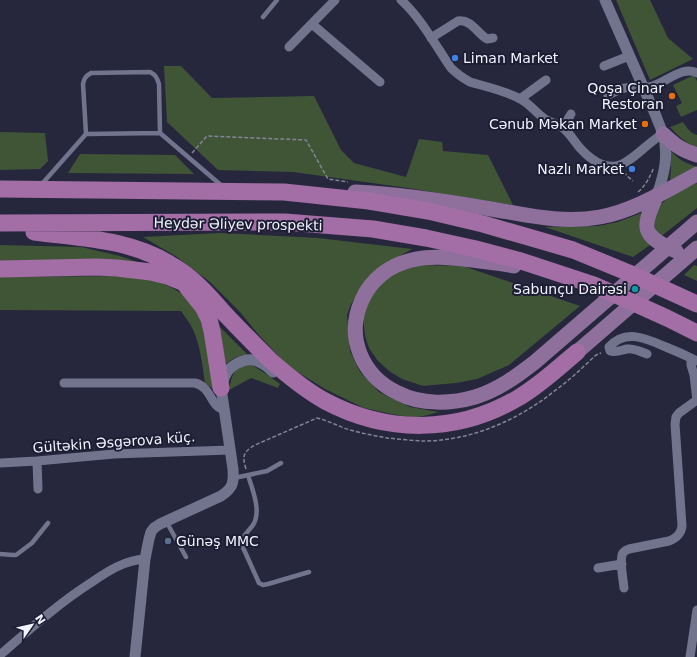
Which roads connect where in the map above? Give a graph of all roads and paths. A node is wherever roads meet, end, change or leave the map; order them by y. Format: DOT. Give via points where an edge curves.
graph roads {
  1 [pos="277,0"];
  2 [pos="335,0"];
  3 [pos="401,0"];
  4 [pos="605,0"];
  5 [pos="263,17"];
  6 [pos="312,24"];
  7 [pos="431,38"];
  8 [pos="493,38"];
  9 [pos="289,47"];
  10 [pos="629,56"];
  11 [pos="604,66"];
  12 [pos="697,73"];
  13 [pos="546,80"];
  14 [pos="380,82"];
  15 [pos="644,88"];
  16 [pos="608,95"];
  17 [pos="520,99"];
  18 [pos="571,114"];
  19 [pos="563,127"];
  20 [pos="160,133"];
  21 [pos="86,134"];
  22 [pos="663,134"];
  23 [pos="697,155"];
  24 [pos="188,157"];
  25 [pos="622,165"];
  26 [pos="654,167"];
  27 [pos="697,174"];
  28 [pos="633,181"];
  29 [pos="351,183"];
  30 [pos="0,189"];
  31 [pos="37,189"];
  32 [pos="228,191"];
  33 [pos="284,192"];
  34 [pos="636,192"];
  35 [pos="657,195"];
  36 [pos="697,222"];
  37 [pos="0,224"];
  38 [pos="0,229"];
  39 [pos="697,248"];
  40 [pos="697,260"];
  41 [pos="0,268"];
  42 [pos="564,276"];
  43 [pos="177,280"];
  44 [pos="670,290"];
  45 [pos="697,299"];
  46 [pos="212,300"];
  47 [pos="697,304"];
  48 [pos="697,333"];
  49 [pos="577,352"];
  50 [pos="647,354"];
  51 [pos="694,359"];
  52 [pos="64,383"];
  53 [pos="221,388"];
  54 [pos="697,400"];
  55 [pos="224,409"];
  56 [pos="366,418"];
  57 [pos="230,450"];
  58 [pos="37,461"];
  59 [pos="0,463"];
  60 [pos="281,463"];
  61 [pos="248,475"];
  62 [pos="234,478"];
  63 [pos="38,489"];
  64 [pos="166,521"];
  65 [pos="48,523"];
  66 [pos="0,554"];
  67 [pos="186,557"];
  68 [pos="145,559"];
  69 [pos="622,564"];
  70 [pos="598,568"];
  71 [pos="308,572"];
  72 [pos="624,588"];
  73 [pos="697,610"];
  74 [pos="0,655"];
  75 [pos="135,657"];
  76 [pos="690,657"];
  1 -- 5 [label="lane"];
  2 -- 6 [label="street"];
  3 -- 7 [label="street"];
  4 -- 10 [label="street"];
  6 -- 9 [label="street"];
  6 -- 14 [label="street"];
  7 -- 8 [label="street" via="462,20 468,22 487,39"];
  7 -- 17 [label="street" via="456,74 470,82"];
  10 -- 11 [label="street"];
  10 -- 15 [label="street"];
  12 -- 15 [label="street" via="687,71"];
  13 -- 17 [label="street"];
  15 -- 16 [label="street" via="625,88"];
  15 -- 22 [label="street"];
  17 -- 19 [label="street" via="546,120"];
  18 -- 19 [label="street"];
  19 -- 25 [label="street" via="591,159 605,166"];
  20 -- 21 [label="lane"];
  20 -- 21 [label="lane" via="159,84 158,79 150,72 91,73 86,76 83,84"];
  20 -- 24 [label="lane"];
  21 -- 31 [label="lane"];
  22 -- 23 [label="main road" via="674,145"];
  22 -- 25 [label="street"];
  22 -- 35 [label="street" via="665,169"];
  24 -- 29 [label="path" via="207,136 306,140 328,180"];
  24 -- 32 [label="lane"];
  25 -- 28 [label="path" via="627,176"];
  26 -- 34 [label="path" via="646,184"];
  27 -- 35 [label="main road"];
  30 -- 31 [label="highway"];
  31 -- 32 [label="highway"];
  32 -- 33 [label="highway"];
  33 -- 35 [label="main road" via="385,194 573,220 611,215"];
  33 -- 44 [label="highway" via="369,200 483,224 573,250"];
  35 -- 40 [label="main road" via="647,219 647,231 654,240"];
  36 -- 42 [label="main road" via="535,362 497,388 475,397 436,402 399,394 385,386 373,374 357,346 355,319 371,283 392,267 413,259 453,258 480,261"];
  37 -- 42 [label="highway, Heydər Əliyev prospekti" via="285,222 373,229 476,249"];
  38 -- 46 [label="highway" via="98,240 141,250 186,274"];
  39 -- 49 [label="main road"];
  41 -- 43 [label="highway" via="117,268 151,272"];
  42 -- 48 [label="highway, Heydər Əliyev prospekti" via="594,285"];
  43 -- 46 [label="highway"];
  43 -- 53 [label="highway" via="196,297 209,319"];
  44 -- 45 [label="main road"];
  44 -- 47 [label="highway"];
  46 -- 56 [label="highway" via="254,345 285,373 325,401"];
  49 -- 56 [label="highway" via="541,383 518,398 473,418 439,425 402,425"];
  50 -- 51 [label="street" via="628,349 614,352 610,351 609,347 626,336 640,337"];
  51 -- 54 [label="street" via="691,365"];
  52 -- 55 [label="street" via="195,383 204,387 216,407"];
  53 -- 55 [label="street"];
  53 -- 56 [label="street" via="230,368 241,362 254,360 322,404 343,413"];
  54 -- 69 [label="street" via="679,413 675,424 682,526 679,535 669,541 625,551 622,554"];
  55 -- 57 [label="street"];
  57 -- 58 [label="street, Gültəkin Əsgərova küç." via="114,454"];
  57 -- 62 [label="street"];
  58 -- 59 [label="street, Gültəkin Əsgərova küç."];
  58 -- 63 [label="street"];
  60 -- 61 [label="lane" via="267,471"];
  61 -- 62 [label="lane"];
  61 -- 71 [label="lane" via="257,513 253,526 241,543 259,583 268,584"];
  62 -- 64 [label="street" via="232,487 222,496"];
  64 -- 67 [label="lane"];
  64 -- 68 [label="street" via="151,532"];
  65 -- 66 [label="lane" via="32,543 16,555"];
  68 -- 74 [label="street" via="122,564 78,591"];
  68 -- 75 [label="street"];
  69 -- 70 [label="street"];
  69 -- 72 [label="street"];
  73 -- 76 [label="street"];
}
